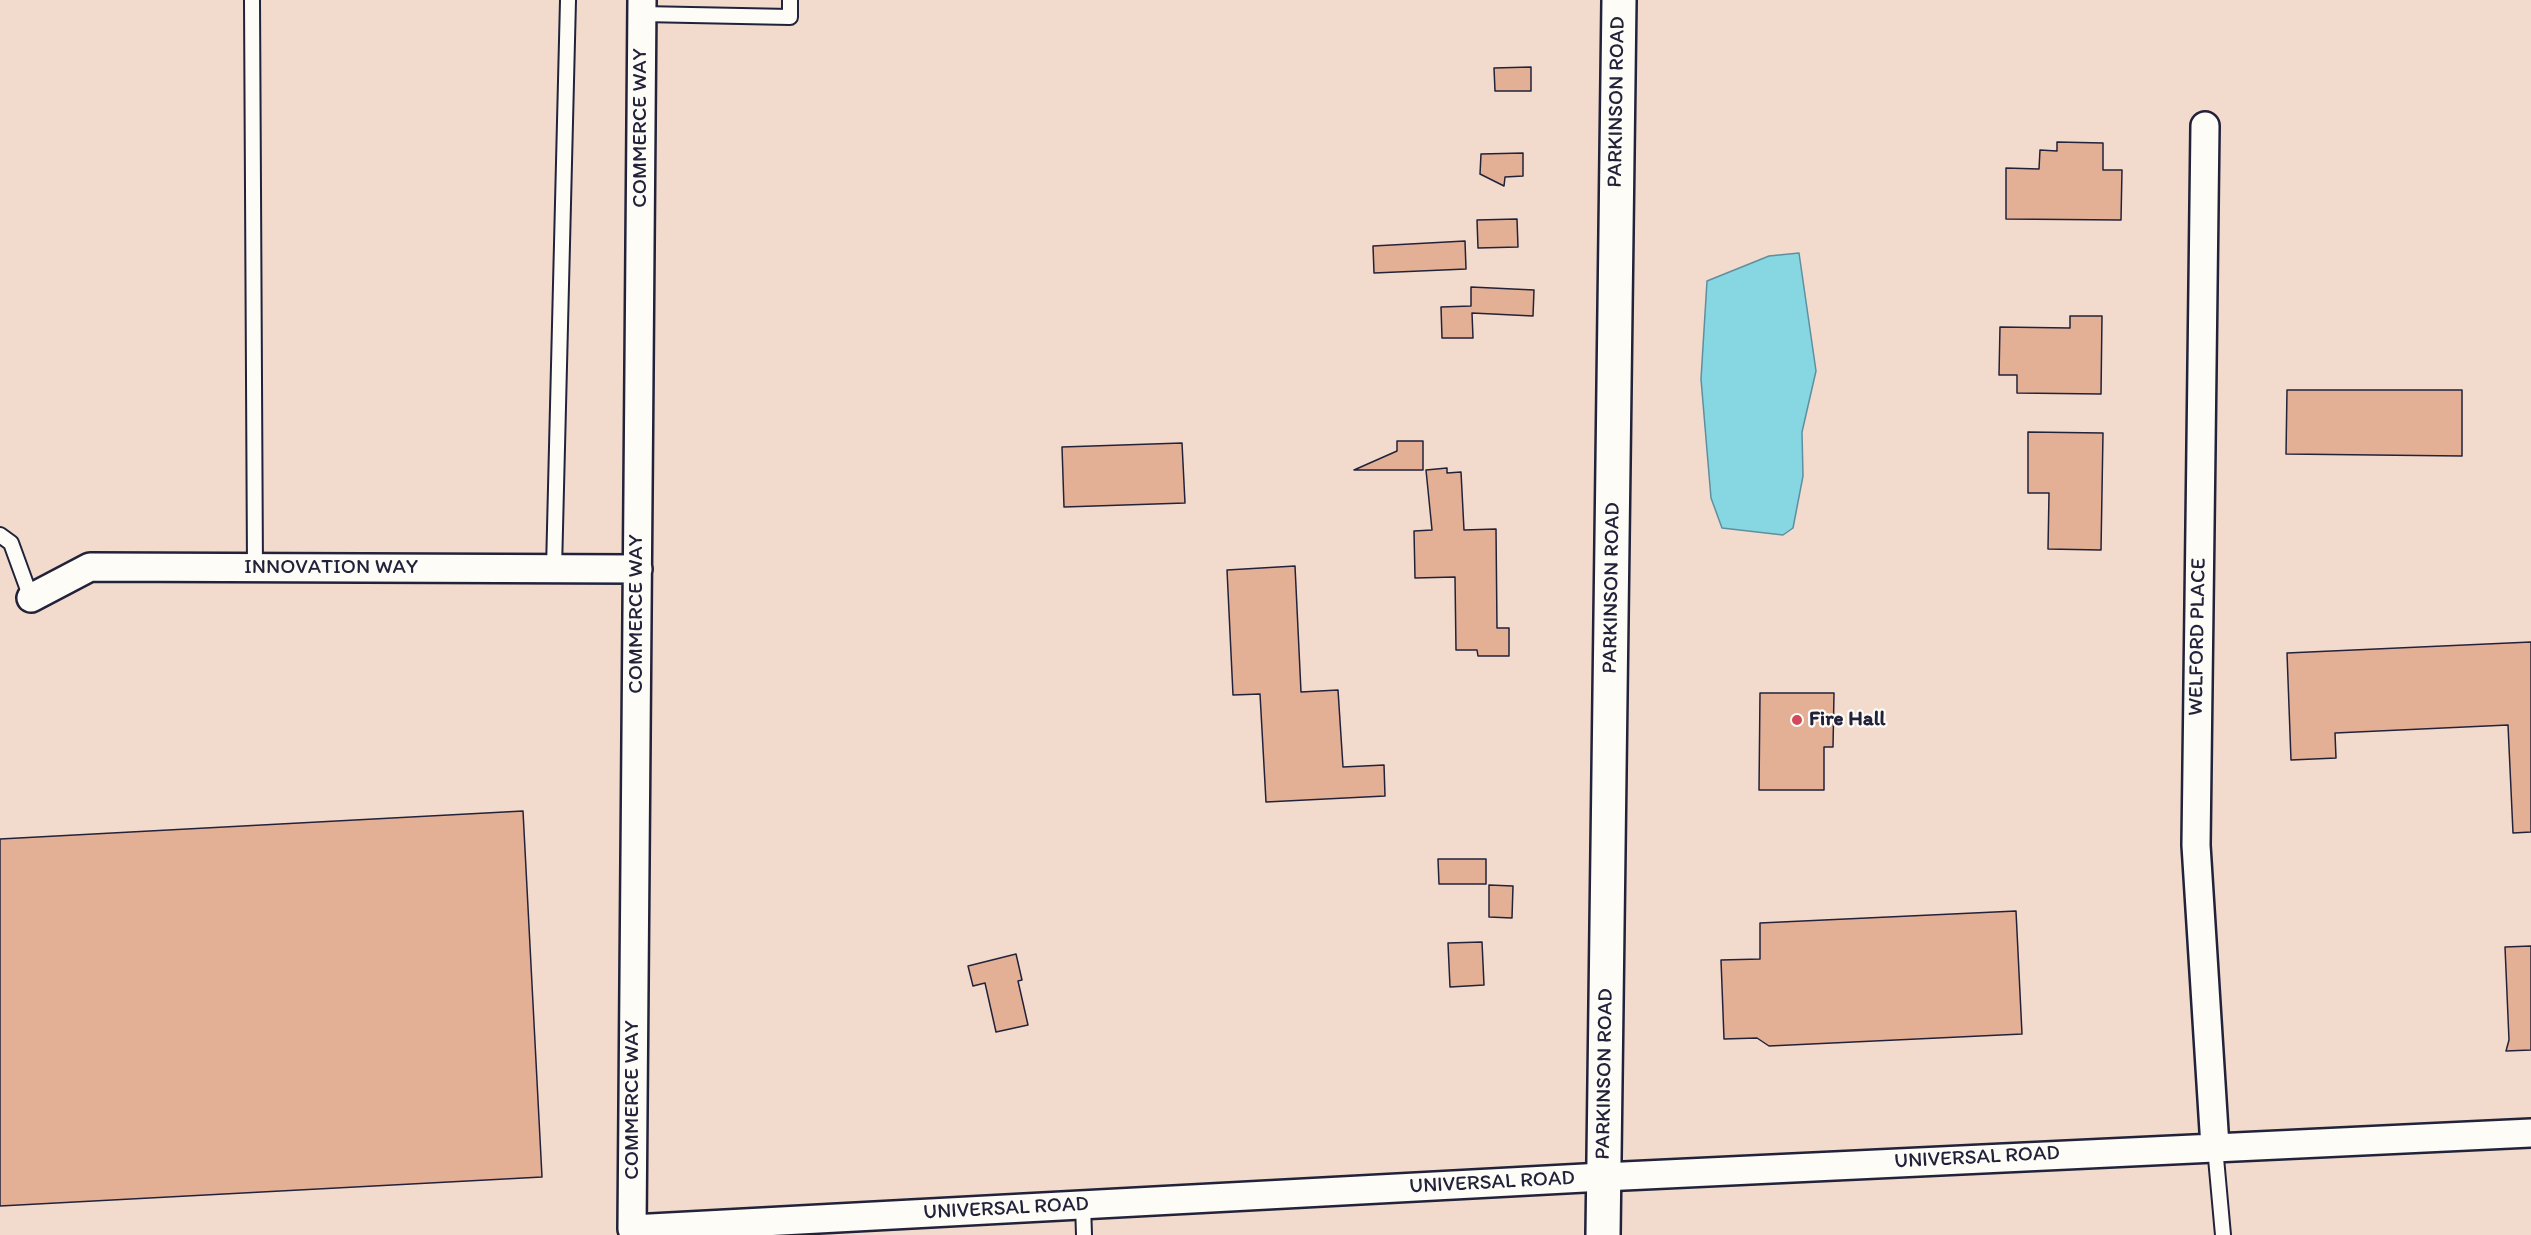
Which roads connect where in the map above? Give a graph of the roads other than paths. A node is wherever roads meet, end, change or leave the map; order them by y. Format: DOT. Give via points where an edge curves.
graph roads {
  1 [pos="252,0"];
  2 [pos="568,0"];
  3 [pos="790,0"];
  4 [pos="1619,0"];
  5 [pos="642,7"];
  6 [pos="2205,126"];
  7 [pos="0,535"];
  8 [pos="255,568"];
  9 [pos="554,569"];
  10 [pos="638,569"];
  11 [pos="31,598"];
  12 [pos="2531,1133"];
  13 [pos="2215,1147"];
  14 [pos="1603,1177"];
  15 [pos="1083,1204"];
  16 [pos="633,1232"];
  17 [pos="1084,1235"];
  18 [pos="1603,1235"];
  19 [pos="2223,1235"];
  1 -- 8 [label="lane"];
  2 -- 9 [label="lane"];
  3 -- 5 [label="lane" via="790,17"];
  4 -- 14 [label="main road, PARKINSON ROAD"];
  5 -- 10 [label="street, COMMERCE WAY"];
  6 -- 13 [label="street, WELFORD PLACE" via="2196,845"];
  7 -- 11 [label="lane" via="11,543"];
  8 -- 9 [label="street, INNOVATION WAY"];
  8 -- 11 [label="street, INNOVATION WAY" via="90,567"];
  9 -- 10 [label="street, INNOVATION WAY"];
  10 -- 16 [label="street, COMMERCE WAY"];
  12 -- 13 [label="street, UNIVERSAL ROAD"];
  13 -- 14 [label="street, UNIVERSAL ROAD"];
  13 -- 19 [label="lane"];
  14 -- 15 [label="street, UNIVERSAL ROAD"];
  14 -- 18 [label="main road, PARKINSON ROAD"];
  15 -- 16 [label="street, UNIVERSAL ROAD"];
  15 -- 17 [label="lane"];
}
